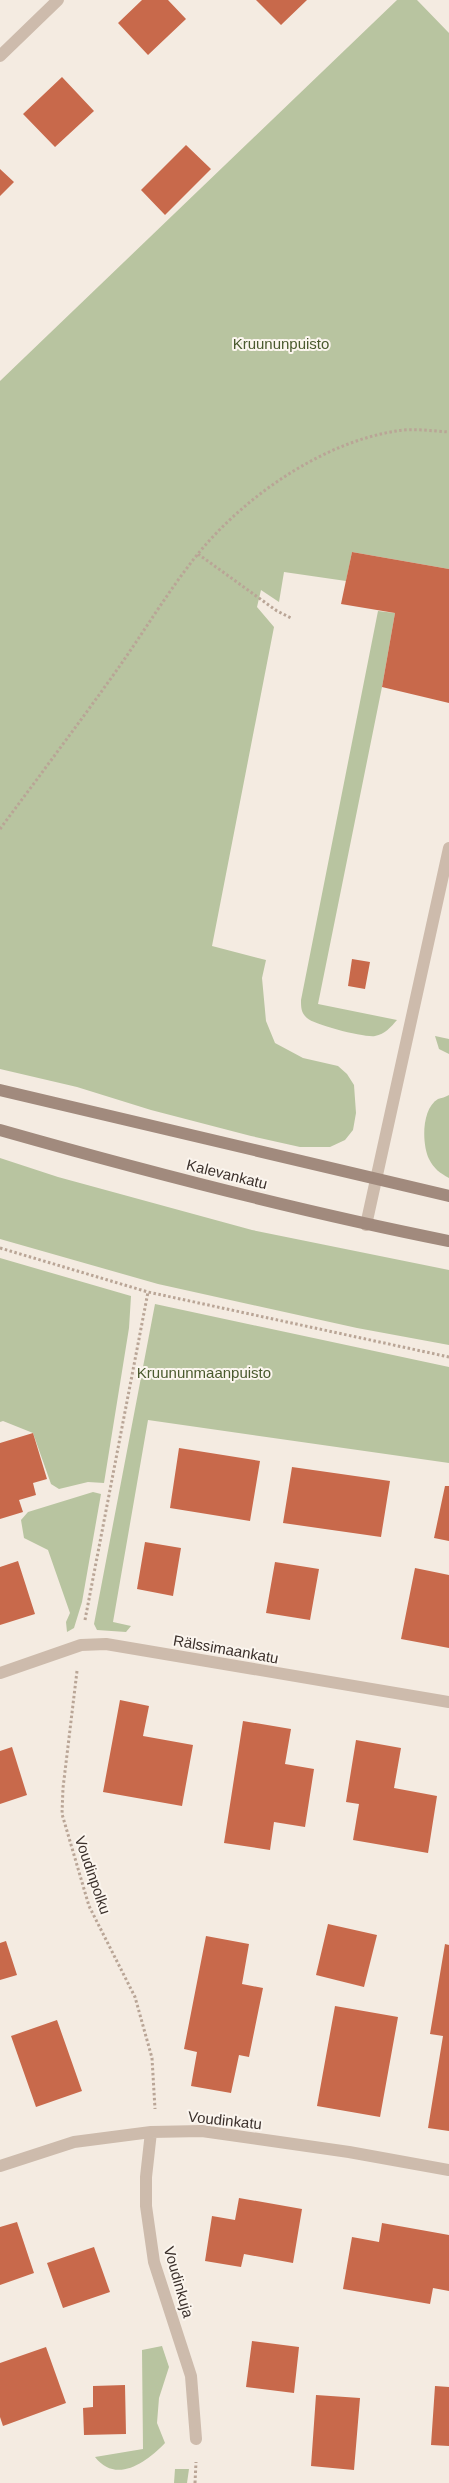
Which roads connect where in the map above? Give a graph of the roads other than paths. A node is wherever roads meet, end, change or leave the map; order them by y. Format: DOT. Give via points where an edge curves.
graph roads {
  1 [pos="58,0"];
  2 [pos="0,56"];
  3 [pos="449,848"];
  4 [pos="0,1090"];
  5 [pos="0,1130"];
  6 [pos="376,1179"];
  7 [pos="449,1196"];
  8 [pos="366,1225"];
  9 [pos="449,1241"];
  10 [pos="0,1673"];
  11 [pos="449,1702"];
  12 [pos="151,2132"];
  13 [pos="0,2166"];
  14 [pos="449,2170"];
  15 [pos="196,2439"];
  1 -- 2 [label="street"];
  3 -- 6 [label="street"];
  4 -- 6 [label="main road, Kalevankatu"];
  5 -- 8 [label="main road, Kalevankatu" via="110,1162"];
  6 -- 7 [label="main road, Kalevankatu"];
  6 -- 8 [label="street"];
  8 -- 9 [label="main road, Kalevankatu"];
  10 -- 11 [label="street, Rälssimaankatu" via="81,1645 106,1644"];
  12 -- 13 [label="street, Voudinkatu" via="74,2142"];
  12 -- 14 [label="street, Voudinkatu" via="202,2131"];
  12 -- 15 [label="street, Voudinkuja" via="146,2206 154,2262 191,2376"];
}
